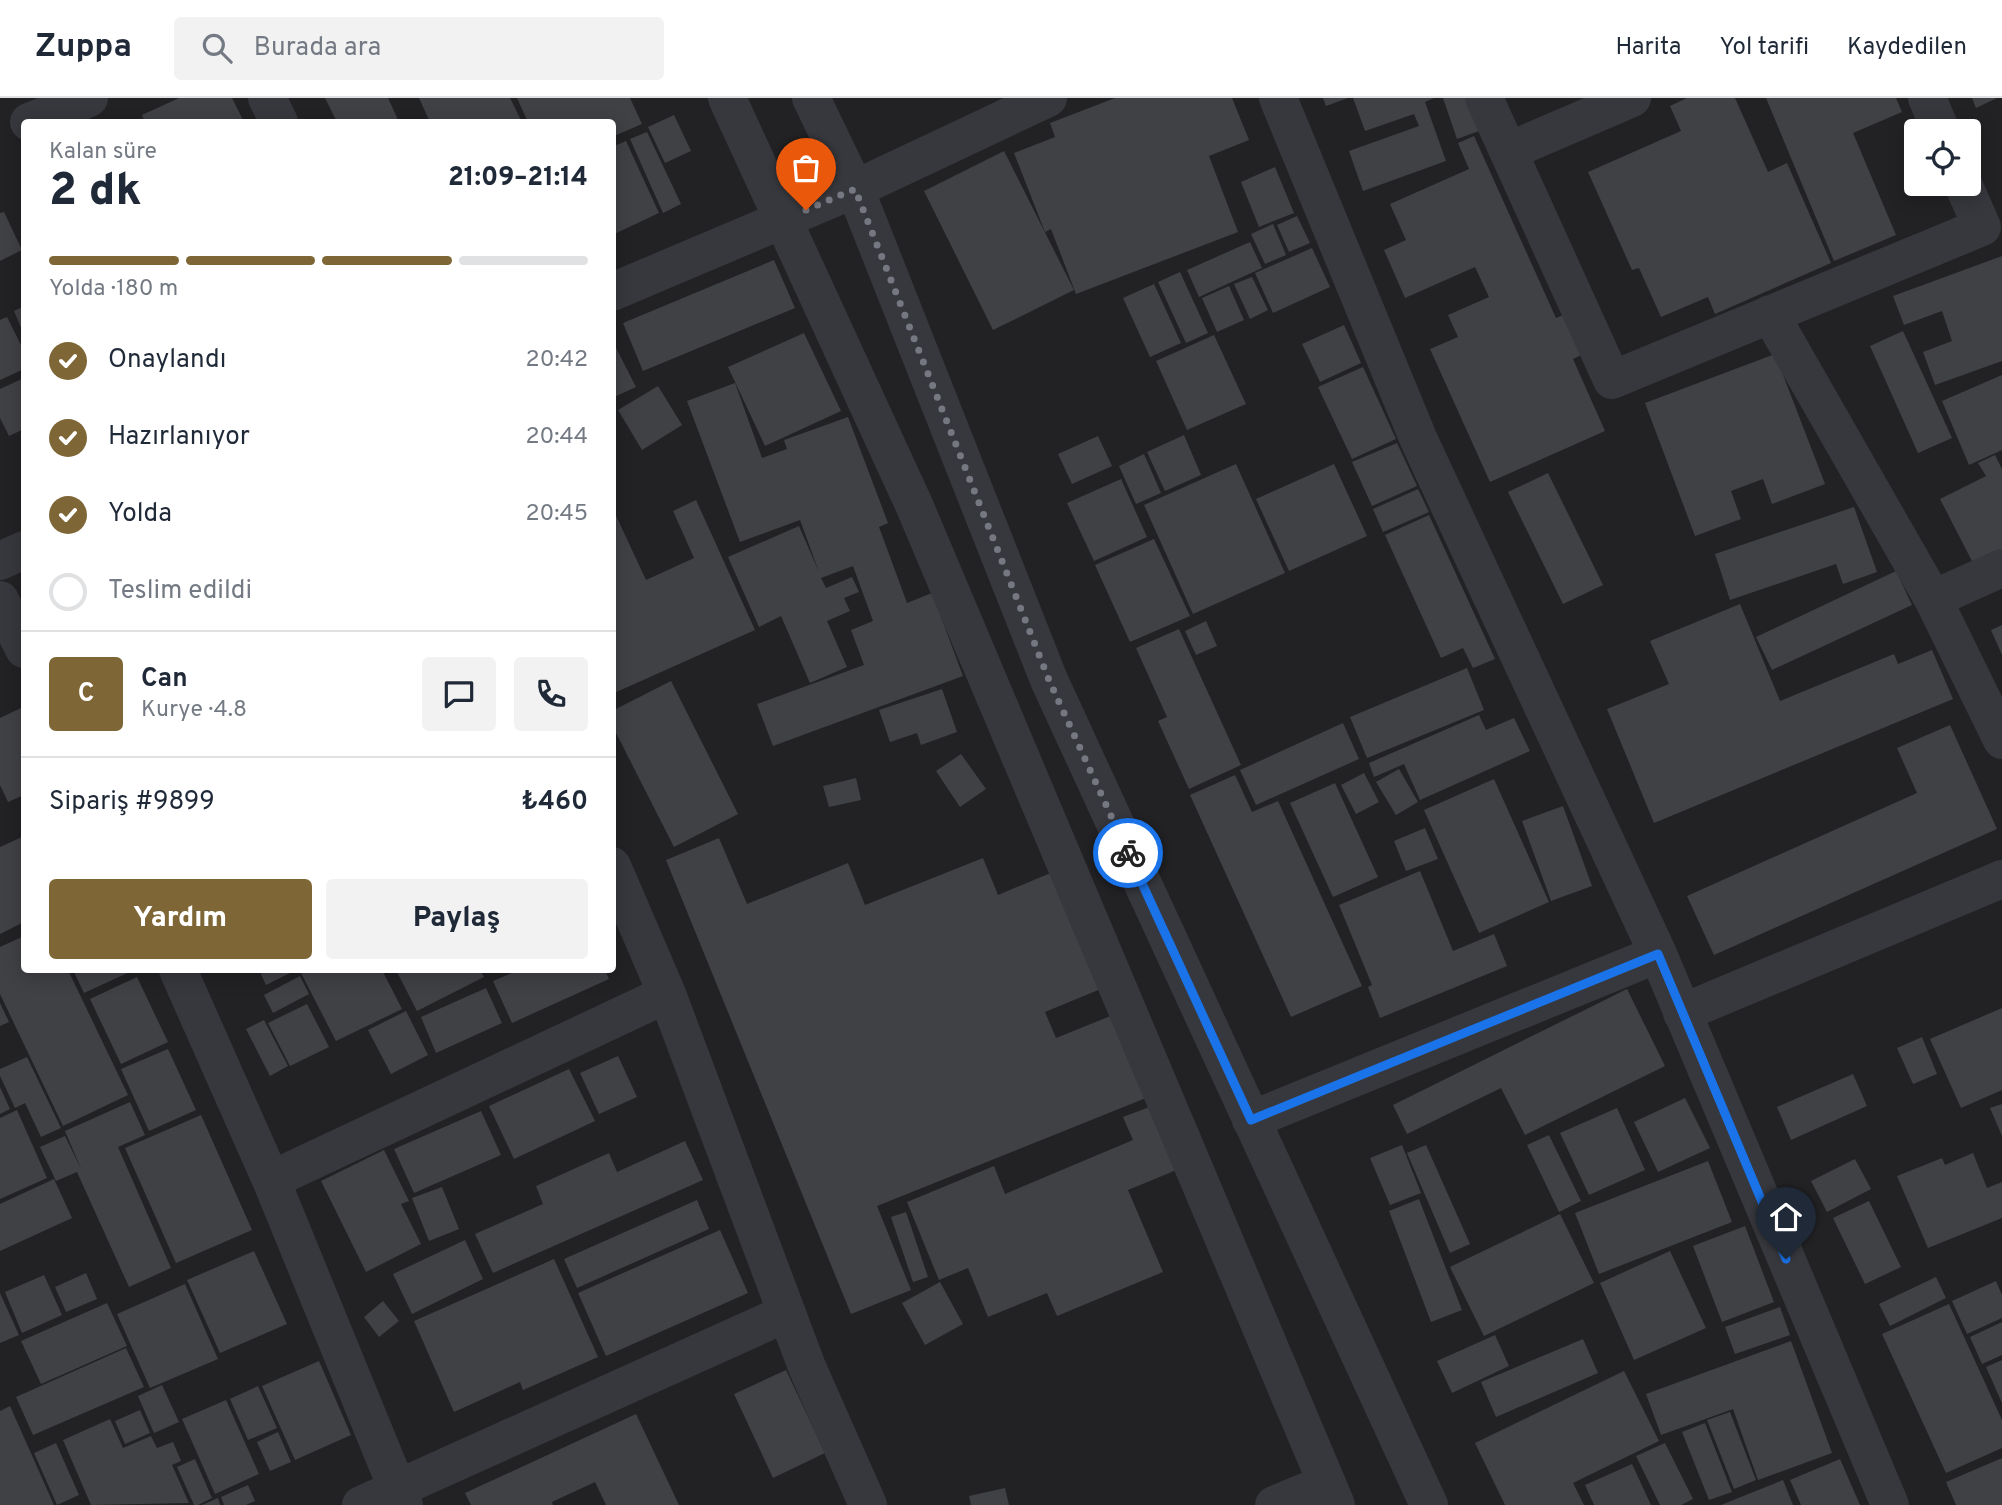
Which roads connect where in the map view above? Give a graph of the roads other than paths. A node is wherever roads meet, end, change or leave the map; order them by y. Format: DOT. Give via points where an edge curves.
graph roads {
  1 [pos="89,98"];
  2 [pos="267,98"];
  3 [pos="727,98"];
  4 [pos="811,98"];
  5 [pos="1048,98"];
  6 [pos="1278,98"];
  7 [pos="1485,98"];
  8 [pos="1632,98"];
  9 [pos="1927,98"];
  10 [pos="37,119"];
  11 [pos="278,119"];
  12 [pos="1936,119"];
  13 [pos="21,126"];
  14 [pos="0,135"];
  15 [pos="1509,152"];
  16 [pos="855,189"];
  17 [pos="1968,196"];
  18 [pos="782,220"];
  19 [pos="616,290"];
  20 [pos="1770,314"];
  21 [pos="21,551"];
  22 [pos="0,561"];
  23 [pos="2002,568"];
  24 [pos="1933,599"];
  25 [pos="0,600"];
  26 [pos="21,643"];
  27 [pos="2002,740"];
  28 [pos="616,875"];
  29 [pos="2002,879"];
  30 [pos="1658,954"];
  31 [pos="179,973"];
  32 [pos="667,994"];
  33 [pos="1682,1013"];
  34 [pos="1251,1120"];
  35 [pos="271,1180"];
  36 [pos="787,1313"];
  37 [pos="1332,1494"];
  38 [pos="401,1497"];
  39 [pos="361,1505"];
  40 [pos="868,1505"];
  41 [pos="1274,1505"];
  42 [pos="1429,1505"];
  43 [pos="1890,1505"];
  1 -- 10 [label="street"];
  2 -- 11 [label="street"];
  3 -- 18 [label="street"];
  4 -- 16 [label="street"];
  5 -- 16 [label="street"];
  6 -- 30 [label="street" via="1418,438"];
  7 -- 15 [label="street"];
  8 -- 15 [label="street"];
  9 -- 12 [label="street"];
  13 -- 14 [label="street"];
  15 -- 20 [label="street" via="1612,380"];
  16 -- 18 [label="street"];
  16 -- 34 [label="street" via="1049,680"];
  17 -- 20 [label="street" via="1982,227"];
  18 -- 19 [label="street"];
  18 -- 37 [label="street" via="915,507"];
  20 -- 24 [label="street"];
  21 -- 22 [label="street"];
  23 -- 24 [label="street"];
  24 -- 27 [label="street"];
  25 -- 26 [label="street"];
  28 -- 32 [label="street"];
  29 -- 33 [label="street"];
  30 -- 33 [label="street"];
  30 -- 34 [label="street"];
  31 -- 35 [label="street"];
  32 -- 35 [label="street"];
  32 -- 36 [label="street"];
  33 -- 43 [label="street"];
  34 -- 42 [label="street"];
  35 -- 38 [label="street"];
  36 -- 38 [label="street"];
  36 -- 40 [label="street"];
  37 -- 41 [label="street"];
  38 -- 39 [label="street"];
}
